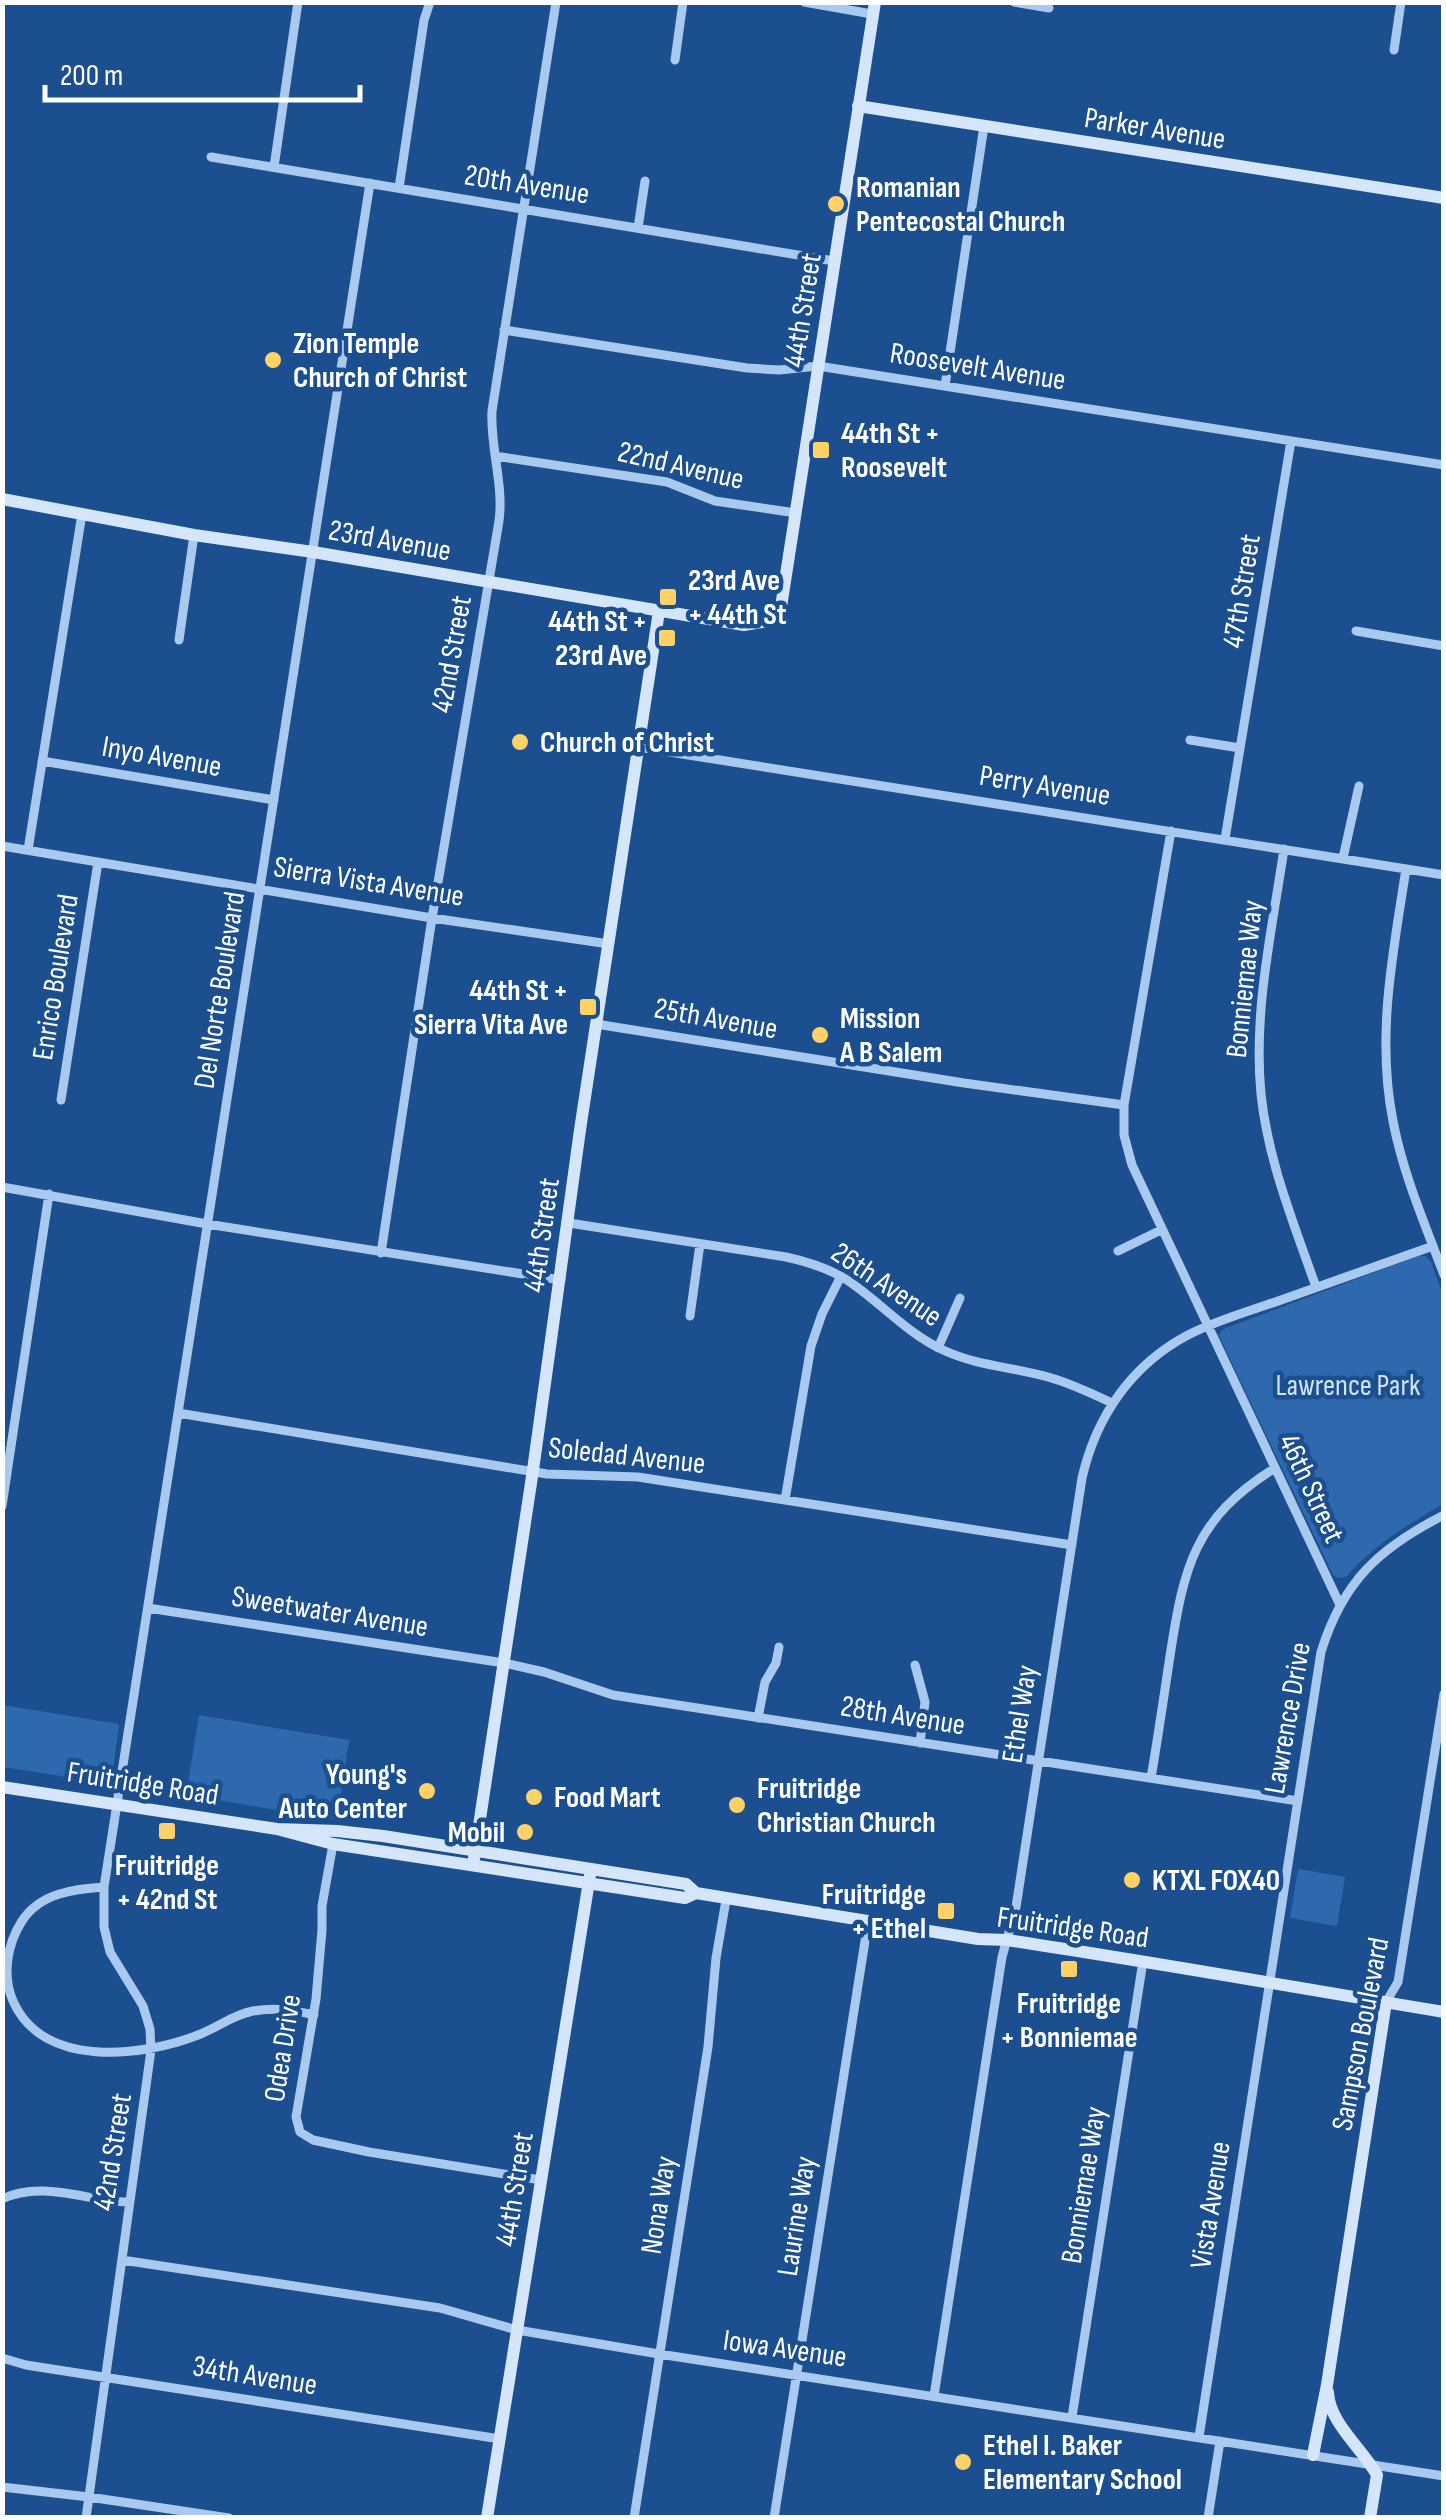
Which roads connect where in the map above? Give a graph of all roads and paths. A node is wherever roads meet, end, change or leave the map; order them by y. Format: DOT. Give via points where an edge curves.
graph roads {
  1 [pos="298,2"];
  2 [pos="430,2"];
  3 [pos="556,2"];
  4 [pos="683,2"];
  5 [pos="804,2"];
  6 [pos="1014,2"];
  7 [pos="1402,2"];
  8 [pos="874,8"];
  9 [pos="1049,8"];
  10 [pos="1394,50"];
  11 [pos="675,60"];
  12 [pos="858,106"];
  13 [pos="984,126"];
  14 [pos="211,157"];
  15 [pos="274,167"];
  16 [pos="645,181"];
  17 [pos="370,183"];
  18 [pos="400,188"];
  19 [pos="1444,198"];
  20 [pos="524,209"];
  21 [pos="638,228"];
  22 [pos="834,261"];
  23 [pos="504,330"];
  24 [pos="818,366"];
  25 [pos="945,386"];
  26 [pos="1291,441"];
  27 [pos="494,456"];
  28 [pos="1444,465"];
  29 [pos="2,499"];
  30 [pos="796,513"];
  31 [pos="82,514"];
  32 [pos="194,535"];
  33 [pos="313,552"];
  34 [pos="489,582"];
  35 [pos="660,611"];
  36 [pos="768,621"];
  37 [pos="1356,631"];
  38 [pos="180,640"];
  39 [pos="1444,646"];
  40 [pos="1190,740"];
  41 [pos="638,746"];
  42 [pos="1240,748"];
  43 [pos="42,760"];
  44 [pos="1359,786"];
  45 [pos="274,800"];
  46 [pos="1172,830"];
  47 [pos="1225,839"];
  48 [pos="2,846"];
  49 [pos="1284,848"];
  50 [pos="28,850"];
  51 [pos="1343,858"];
  52 [pos="98,862"];
  53 [pos="1406,869"];
  54 [pos="1444,875"];
  55 [pos="261,889"];
  56 [pos="432,918"];
  57 [pos="609,944"];
  58 [pos="596,1024"];
  59 [pos="61,1100"];
  60 [pos="1124,1105"];
  61 [pos="2,1187"];
  62 [pos="49,1194"];
  63 [pos="569,1223"];
  64 [pos="207,1224"];
  65 [pos="1161,1230"];
  66 [pos="700,1244"];
  67 [pos="1433,1246"];
  68 [pos="1118,1250"];
  69 [pos="381,1253"];
  70 [pos="1444,1274"];
  71 [pos="841,1276"];
  72 [pos="560,1280"];
  73 [pos="1316,1287"];
  74 [pos="960,1298"];
  75 [pos="690,1316"];
  76 [pos="1207,1326"];
  77 [pos="938,1348"];
  78 [pos="1112,1404"];
  79 [pos="178,1413"];
  80 [pos="1275,1468"];
  81 [pos="533,1470"];
  82 [pos="785,1500"];
  83 [pos="2,1506"];
  84 [pos="1444,1514"];
  85 [pos="1072,1545"];
  86 [pos="1340,1605"];
  87 [pos="148,1608"];
  88 [pos="779,1647"];
  89 [pos="504,1663"];
  90 [pos="915,1665"];
  91 [pos="1444,1694"];
  92 [pos="758,1718"];
  93 [pos="920,1743"];
  94 [pos="1037,1760"];
  95 [pos="1151,1778"];
  96 [pos="2,1787"];
  97 [pos="1298,1801"];
  98 [pos="117,1804"];
  99 [pos="277,1828"];
  100 [pos="333,1844"];
  101 [pos="474,1850"];
  102 [pos="472,1866"];
  103 [pos="591,1868"];
  104 [pos="588,1883"];
  105 [pos="104,1887"];
  106 [pos="696,1893"];
  107 [pos="726,1900"];
  108 [pos="868,1922"];
  109 [pos="1007,1940"];
  110 [pos="1143,1961"];
  111 [pos="1270,1981"];
  112 [pos="1386,2002"];
  113 [pos="1444,2012"];
  114 [pos="314,2015"];
  115 [pos="151,2050"];
  116 [pos="541,2180"];
  117 [pos="2,2199"];
  118 [pos="128,2202"];
  119 [pos="122,2260"];
  120 [pos="517,2330"];
  121 [pos="659,2354"];
  122 [pos="2,2358"];
  123 [pos="796,2375"];
  124 [pos="105,2377"];
  125 [pos="1328,2385"];
  126 [pos="934,2396"];
  127 [pos="1072,2417"];
  128 [pos="1199,2436"];
  129 [pos="500,2439"];
  130 [pos="1220,2441"];
  131 [pos="1313,2455"];
  132 [pos="1372,2466"];
  133 [pos="1444,2476"];
  134 [pos="2,2488"];
  135 [pos="89,2497"];
  136 [pos="222,2517"];
  137 [pos="86,2518"];
  138 [pos="487,2518"];
  139 [pos="634,2518"];
  140 [pos="774,2518"];
  141 [pos="1208,2518"];
  142 [pos="1370,2518"];
  1 -- 15 [label="street"];
  2 -- 18 [label="street"];
  3 -- 20 [label="street, 42nd Street"];
  4 -- 11 [label="street"];
  5 -- 8 [label="street"];
  6 -- 9 [label="street"];
  7 -- 10 [label="street"];
  8 -- 12 [label="street, 44th Street"];
  12 -- 13 [label="street, Parker Avenue"];
  12 -- 22 [label="street, 44th Street"];
  13 -- 19 [label="street, Parker Avenue"];
  13 -- 25 [label="street"];
  14 -- 15 [label="street, 20th Avenue"];
  15 -- 17 [label="street, 20th Avenue"];
  16 -- 21 [label="street"];
  17 -- 18 [label="street, 20th Avenue"];
  17 -- 33 [label="street, Del Norte Boulevard"];
  18 -- 20 [label="street, 20th Avenue"];
  20 -- 21 [label="street, 20th Avenue"];
  20 -- 23 [label="street, 42nd Street"];
  21 -- 22 [label="street, 20th Avenue"];
  22 -- 24 [label="street, 44th Street"];
  23 -- 24 [label="street, Roosevelt Avenue" via="747,368"];
  23 -- 27 [label="street, 42nd Street" via="492,410"];
  24 -- 25 [label="street, Roosevelt Avenue"];
  24 -- 30 [label="street, 44th Street"];
  25 -- 26 [label="street, Roosevelt Avenue"];
  26 -- 28 [label="street, Roosevelt Avenue"];
  26 -- 42 [label="street, 47th Street"];
  27 -- 30 [label="street, 22nd Avenue" via="667,482 715,501"];
  27 -- 34 [label="street, 42nd Street" via="501,510"];
  29 -- 31 [label="street, 23rd Avenue"];
  30 -- 36 [label="street, 44th Street" via="782,607"];
  31 -- 32 [label="street, 23rd Avenue"];
  31 -- 43 [label="street"];
  32 -- 33 [label="street, 23rd Avenue"];
  32 -- 38 [label="street"];
  33 -- 34 [label="street, 23rd Avenue"];
  33 -- 45 [label="street, Del Norte Boulevard"];
  34 -- 35 [label="street, 23rd Avenue"];
  34 -- 56 [label="street, 42nd Street"];
  35 -- 36 [label="street, 23rd Avenue" via="744,626"];
  35 -- 41 [label="street, 44th Street"];
  37 -- 39 [label="street"];
  40 -- 42 [label="street"];
  41 -- 46 [label="street, Perry Avenue"];
  41 -- 57 [label="street, 44th Street"];
  42 -- 47 [label="street, 47th Street"];
  43 -- 45 [label="street, Inyo Avenue"];
  43 -- 50 [label="street"];
  44 -- 51 [label="street"];
  45 -- 55 [label="street, Del Norte Boulevard"];
  46 -- 47 [label="street, Perry Avenue"];
  46 -- 60 [label="street, 46th Street"];
  47 -- 49 [label="street, Perry Avenue"];
  48 -- 50 [label="street, Sierra Vista Avenue"];
  49 -- 51 [label="street, Perry Avenue"];
  49 -- 73 [label="street, Bonniemae Way" via="1262,994 1262,1096 1273,1159"];
  50 -- 52 [label="street, Sierra Vista Avenue"];
  51 -- 53 [label="street, Perry Avenue"];
  52 -- 55 [label="street, Sierra Vista Avenue"];
  52 -- 59 [label="street, Enrico Boulevard"];
  53 -- 54 [label="street, Perry Avenue"];
  53 -- 67 [label="street" via="1386,996 1385,1063 1402,1159"];
  55 -- 56 [label="street, Sierra Vista Avenue"];
  55 -- 64 [label="street, Del Norte Boulevard"];
  56 -- 57 [label="street, Sierra Vista Avenue"];
  56 -- 69 [label="street, 42nd Street"];
  57 -- 58 [label="street, 44th Street"];
  58 -- 60 [label="street, 25th Avenue"];
  58 -- 63 [label="street, 44th Street"];
  60 -- 65 [label="street, 46th Street" via="1132,1165"];
  61 -- 62 [label="street"];
  62 -- 64 [label="street"];
  62 -- 83 [label="street"];
  63 -- 66 [label="street, 26th Avenue"];
  63 -- 72 [label="street, 44th Street"];
  64 -- 69 [label="street"];
  64 -- 79 [label="street, Del Norte Boulevard"];
  65 -- 68 [label="street"];
  65 -- 76 [label="street, 46th Street"];
  66 -- 71 [label="street, 26th Avenue" via="800,1260"];
  66 -- 75 [label="street"];
  67 -- 70 [label="street"];
  67 -- 73 [label="street, Ethel Way"];
  69 -- 72 [label="street"];
  71 -- 77 [label="street, 26th Avenue"];
  71 -- 82 [label="street" via="811,1346"];
  72 -- 81 [label="street, 44th Street"];
  73 -- 76 [label="street, Ethel Way"];
  74 -- 77 [label="street"];
  76 -- 78 [label="street, Ethel Way" via="1146,1363"];
  76 -- 80 [label="street, 46th Street"];
  77 -- 78 [label="street, 26th Avenue" via="1051,1378"];
  78 -- 85 [label="street, Ethel Way" via="1087,1457"];
  79 -- 81 [label="street, Soledad Avenue"];
  79 -- 87 [label="street, Del Norte Boulevard"];
  80 -- 86 [label="street, 46th Street"];
  80 -- 95 [label="street" via="1223,1509 1188,1566"];
  81 -- 82 [label="street, Soledad Avenue" via="620,1475"];
  81 -- 89 [label="street, 44th Street"];
  82 -- 85 [label="street, Soledad Avenue"];
  84 -- 86 [label="street, Lawrence Drive" via="1391,1545"];
  85 -- 94 [label="street, Ethel Way"];
  86 -- 97 [label="street, Lawrence Drive" via="1321,1652"];
  87 -- 89 [label="street, Sweetwater Avenue"];
  87 -- 98 [label="street, Del Norte Boulevard"];
  88 -- 92 [label="street"];
  89 -- 92 [label="street, 28th Avenue" via="613,1694"];
  89 -- 101 [label="street, 44th Street"];
  90 -- 93 [label="street" via="924,1702"];
  91 -- 112 [label="street, Sampson Boulevard" via="1398,1982"];
  92 -- 93 [label="street, 28th Avenue"];
  93 -- 94 [label="street, 28th Avenue"];
  94 -- 95 [label="street, 28th Avenue"];
  94 -- 109 [label="street, Ethel Way"];
  95 -- 97 [label="street, 28th Avenue"];
  96 -- 98 [label="street, Fruitridge Road"];
  97 -- 111 [label="street, Lawrence Drive"];
  98 -- 99 [label="street, Fruitridge Road"];
  98 -- 105 [label="street, 42nd Street"];
  99 -- 100 [label="street, Fruitridge Road"];
  99 -- 101 [label="street, Fruitridge Road"];
  100 -- 102 [label="street, Fruitridge Road"];
  100 -- 114 [label="street, Odea Drive"];
  101 -- 102 [label="street, 44th Street"];
  101 -- 103 [label="street, Fruitridge Road"];
  102 -- 104 [label="street, Fruitridge Road"];
  103 -- 104 [label="street, 44th Street"];
  103 -- 106 [label="street, Fruitridge Road" via="686,1884"];
  104 -- 106 [label="street, Fruitridge Road" via="686,1898"];
  104 -- 116 [label="street, 44th Street"];
  105 -- 115 [label="street, 42nd Street" via="110,1952 142,2006"];
  105 -- 115 [label="street" via="47,1898 28,1914 8,1957 10,1992 19,2012 56,2044 82,2051"];
  106 -- 107 [label="street, Fruitridge Road"];
  107 -- 108 [label="street, Fruitridge Road"];
  107 -- 121 [label="street, Nona Way"];
  108 -- 109 [label="street, Fruitridge Road"];
  108 -- 123 [label="street, Laurine Way"];
  109 -- 110 [label="street, Fruitridge Road"];
  109 -- 126 [label="street, Ethel Way"];
  110 -- 111 [label="street, Fruitridge Road"];
  110 -- 127 [label="street, Bonniemae Way"];
  111 -- 112 [label="street, Fruitridge Road"];
  111 -- 128 [label="street, Vista Avenue"];
  112 -- 113 [label="street, Fruitridge Road"];
  112 -- 125 [label="street, Sampson Boulevard"];
  114 -- 115 [label="street" via="255,2010"];
  114 -- 116 [label="street, Odea Drive" via="296,2117 304,2136"];
  115 -- 118 [label="street, 42nd Street"];
  116 -- 120 [label="street, 44th Street"];
  117 -- 118 [label="street" via="40,2190"];
  118 -- 119 [label="street, 42nd Street"];
  119 -- 120 [label="street, Iowa Avenue" via="440,2308"];
  119 -- 124 [label="street, 42nd Street"];
  120 -- 121 [label="street, Iowa Avenue"];
  120 -- 129 [label="street, 44th Street"];
  121 -- 123 [label="street, Iowa Avenue"];
  121 -- 139 [label="street, Nona Way"];
  122 -- 124 [label="street, 34th Avenue"];
  123 -- 126 [label="street, Iowa Avenue"];
  123 -- 140 [label="street, Laurine Way"];
  124 -- 129 [label="street, 34th Avenue"];
  124 -- 135 [label="street, 42nd Street"];
  125 -- 131 [label="street, Sampson Boulevard"];
  125 -- 132 [label="street, Sampson Boulevard" via="1339,2422"];
  126 -- 127 [label="street, Iowa Avenue"];
  127 -- 128 [label="street, Iowa Avenue"];
  128 -- 130 [label="street, Iowa Avenue"];
  129 -- 138 [label="street, 44th Street"];
  130 -- 131 [label="street, Iowa Avenue"];
  130 -- 141 [label="street"];
  131 -- 132 [label="street, Iowa Avenue"];
  132 -- 133 [label="street, Iowa Avenue"];
  132 -- 142 [label="street" via="1377,2475"];
  134 -- 135 [label="street"];
  135 -- 136 [label="street"];
  135 -- 137 [label="street, 42nd Street"];
}
